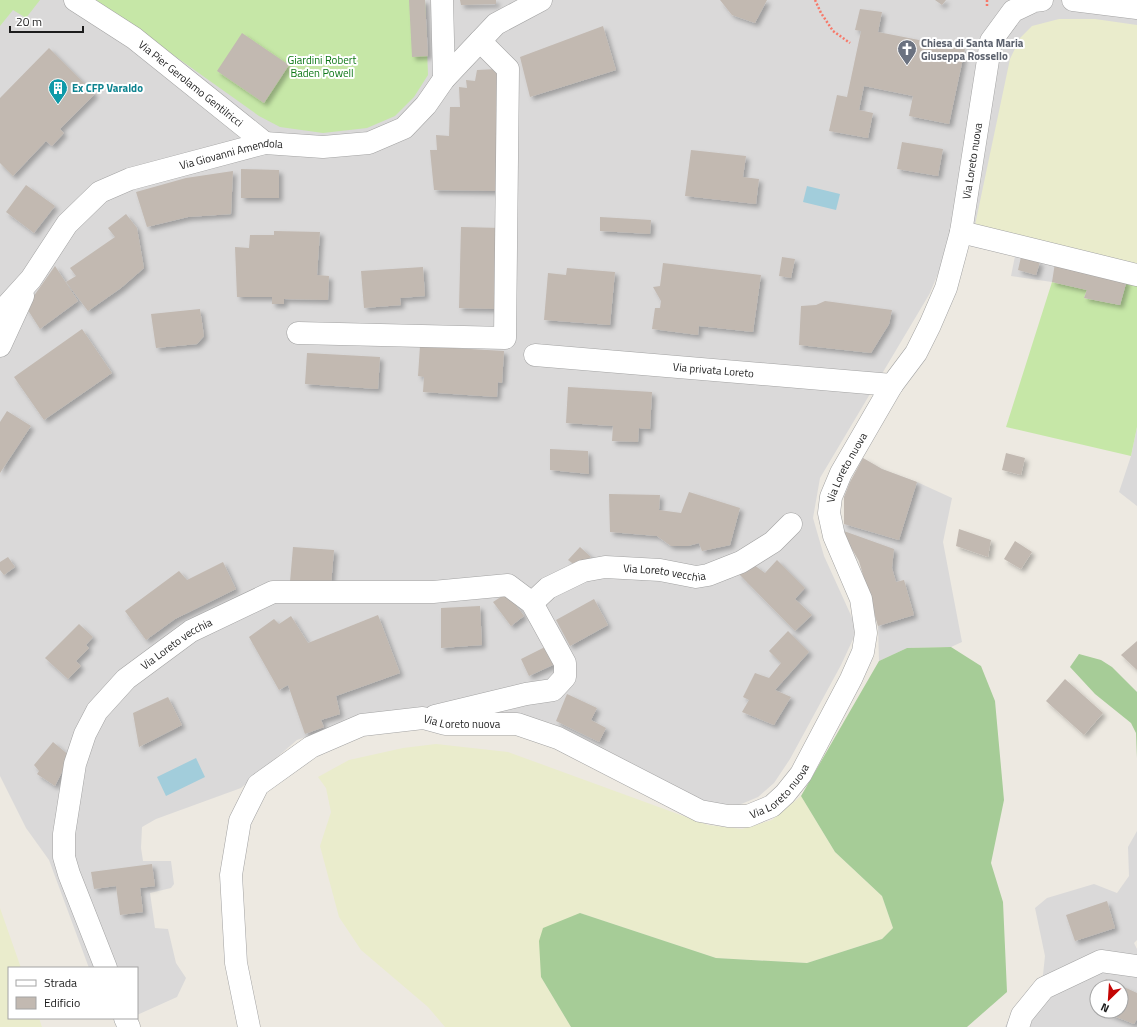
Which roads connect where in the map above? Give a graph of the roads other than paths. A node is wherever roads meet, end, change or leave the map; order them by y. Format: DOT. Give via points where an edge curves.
graph roads {
  1 [pos="75,0"];
  2 [pos="442,0"];
  3 [pos="541,0"];
  4 [pos="1042,0"];
  5 [pos="1073,0"];
  6 [pos="1137,8"];
  7 [pos="480,41"];
  8 [pos="444,79"];
  9 [pos="265,143"];
  10 [pos="961,232"];
  11 [pos="1137,276"];
  12 [pos="31,279"];
  13 [pos="0,312"];
  14 [pos="298,333"];
  15 [pos="0,346"];
  16 [pos="535,355"];
  17 [pos="892,386"];
  18 [pos="790,524"];
  19 [pos="532,603"];
  20 [pos="423,718"];
  21 [pos="1137,966"];
  22 [pos="106,967"];
  23 [pos="249,1027"];
  24 [pos="1018,1027"];
  1 -- 9 [label="street, Via Pier Gerolamo Gentilricci" via="134,38"];
  2 -- 8 [label="street"];
  3 -- 7 [label="street, Via Giovanni Amendola" via="496,24"];
  4 -- 10 [label="street, Via Loreto nuova" via="1013,11 991,41"];
  5 -- 6 [label="street"];
  7 -- 8 [label="street, Via Giovanni Amendola"];
  7 -- 14 [label="street" via="508,69 505,338"];
  8 -- 9 [label="street, Via Giovanni Amendola" via="426,105 404,128 369,143 323,147"];
  9 -- 12 [label="street, Via Giovanni Amendola" via="130,179 100,192 67,224"];
  10 -- 11 [label="street"];
  10 -- 17 [label="street, Via Loreto nuova" via="946,288 930,325 916,353"];
  12 -- 13 [label="street, Via Giovanni Amendola"];
  12 -- 15 [label="street"];
  16 -- 17 [label="street, Via privata Loreto"];
  17 -- 20 [label="street, Via Loreto nuova" via="841,473 831,497 829,513 834,536 861,599 866,633 863,652 801,774 772,806 748,816 728,816 700,811 558,738 517,724 445,724"];
  18 -- 19 [label="street, Via Loreto vecchia" via="773,542 741,562 708,575 605,567 583,571 548,588"];
  19 -- 20 [label="street, Via Loreto vecchia" via="565,663 565,677 553,690"];
  19 -- 22 [label="street, Via Loreto vecchia" via="508,586 433,592 273,592 191,631 126,679 97,711 85,734 75,764 64,834 64,857 69,874"];
  20 -- 23 [label="street, Via Loreto nuova" via="362,725 311,747 258,785 240,821 231,875 236,963"];
  21 -- 24 [label="street" via="1101,961 1044,988 1022,1015"];
}
